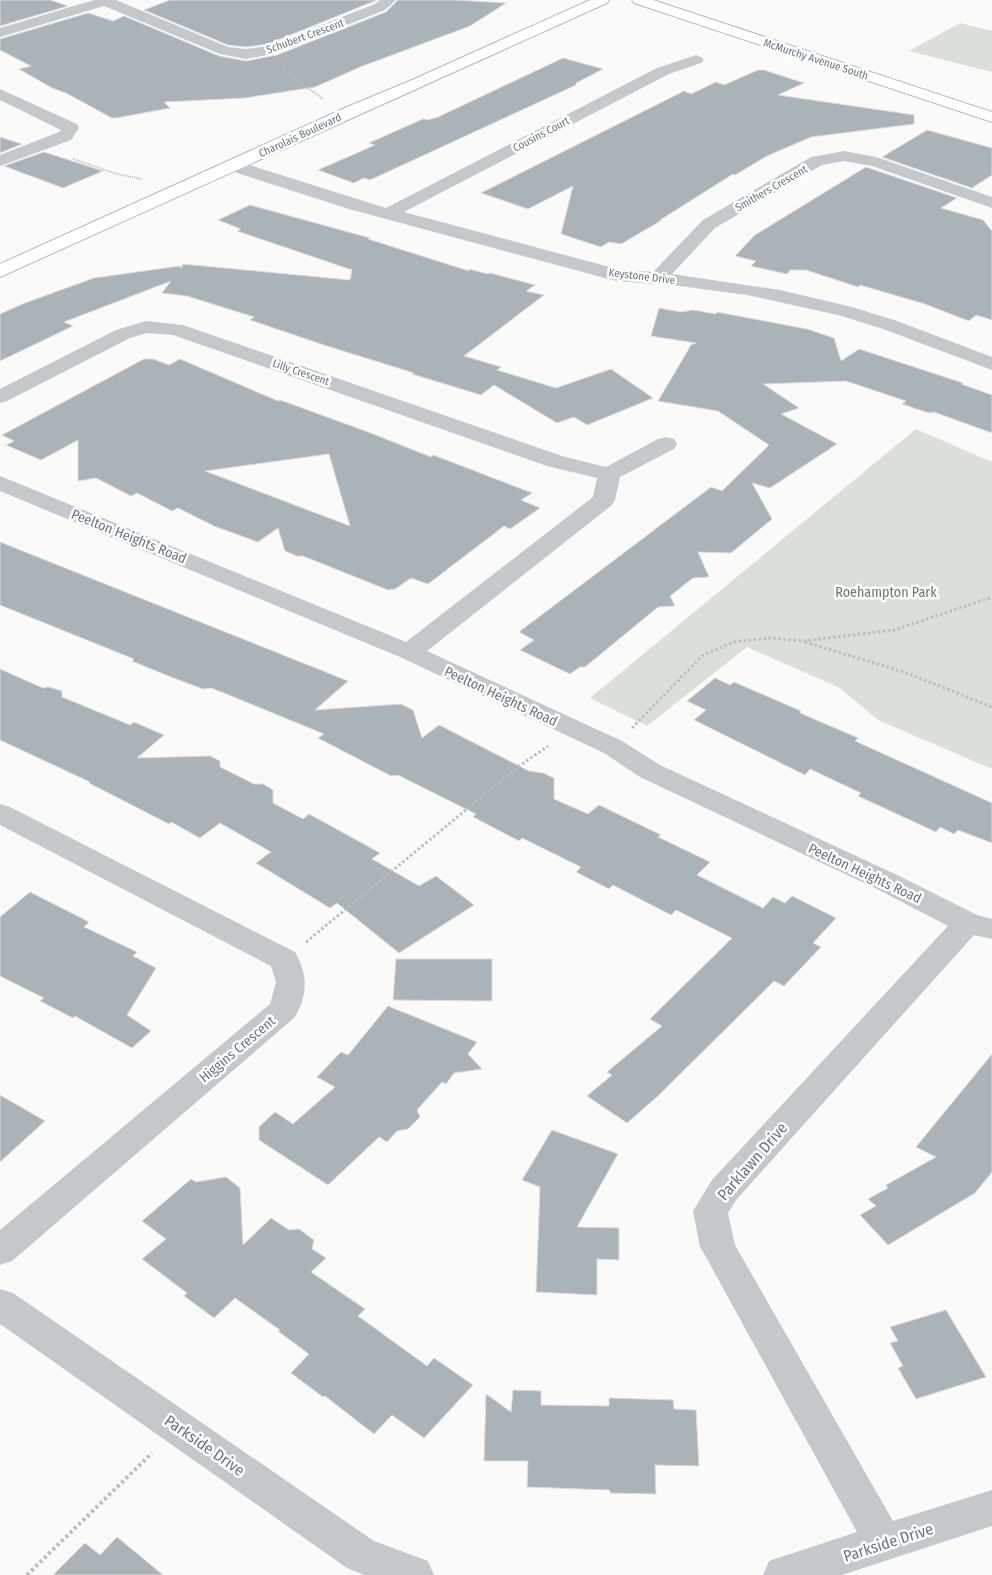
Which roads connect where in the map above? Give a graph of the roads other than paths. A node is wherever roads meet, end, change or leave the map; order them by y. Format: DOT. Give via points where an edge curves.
graph roads {
  1 [pos="389,0"];
  2 [pos="602,0"];
  3 [pos="639,0"];
  4 [pos="107,1"];
  5 [pos="0,33"];
  6 [pos="696,60"];
  7 [pos="0,94"];
  8 [pos="992,117"];
  9 [pos="0,161"];
  10 [pos="234,166"];
  11 [pos="992,203"];
  12 [pos="387,214"];
  13 [pos="0,271"];
  14 [pos="658,278"];
  15 [pos="992,364"];
  16 [pos="0,397"];
  17 [pos="666,444"];
  18 [pos="609,474"];
  19 [pos="0,483"];
  20 [pos="408,652"];
  21 [pos="0,813"];
  22 [pos="980,926"];
  23 [pos="0,1251"];
  24 [pos="0,1304"];
  25 [pos="992,1508"];
  26 [pos="884,1543"];
  27 [pos="414,1575"];
  28 [pos="783,1575"];
  1 -- 4 [label="street, Schubert Crescent" via="380,7 271,50 246,54 225,51"];
  2 -- 10 [label="street, Charolais Boulevard"];
  3 -- 8 [label="street, McMurchy Avenue South"];
  4 -- 5 [label="street"];
  6 -- 12 [label="street, Cousins Court" via="662,70"];
  7 -- 9 [label="street" via="71,128 65,136"];
  10 -- 12 [label="street, Keystone Drive"];
  10 -- 13 [label="street, Charolais Boulevard"];
  11 -- 14 [label="street, Smithers Crescent" via="876,162 844,156 817,161 709,224"];
  12 -- 14 [label="street, Keystone Drive" via="616,275"];
  14 -- 15 [label="street, Keystone Drive" via="798,300 874,320"];
  16 -- 18 [label="street, Lilly Crescent" via="122,334 146,327 176,329 555,461"];
  17 -- 18 [label="street"];
  18 -- 20 [label="street" via="604,500"];
  19 -- 20 [label="street, Peelton Heights Road"];
  20 -- 22 [label="street, Peelton Heights Road" via="613,747 650,771"];
  21 -- 23 [label="street, Higgins Crescent" via="284,960 291,982 284,1009"];
  22 -- 26 [label="street, Parklawn Drive" via="724,1190 710,1211 718,1248"];
  24 -- 27 [label="street, Parkside Drive" via="361,1555"];
  25 -- 26 [label="street, Parkside Drive"];
  26 -- 28 [label="street, Parkside Drive"];
}
